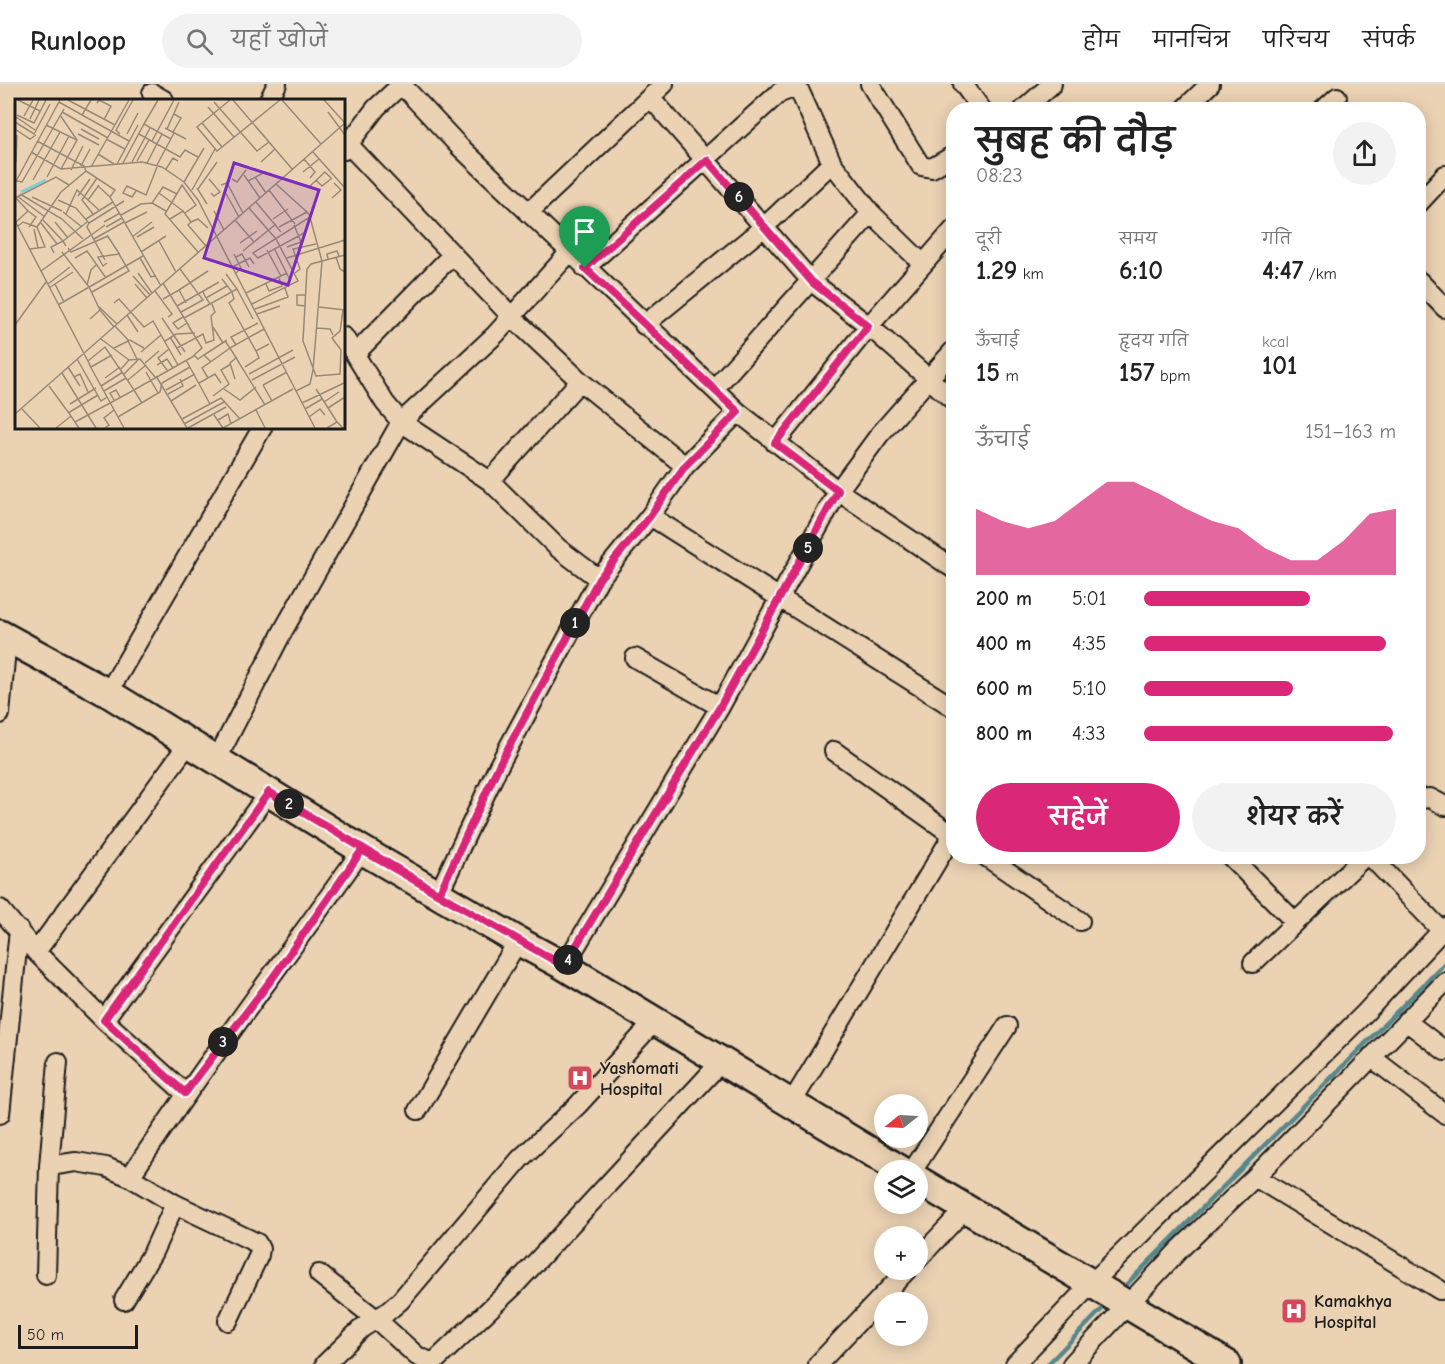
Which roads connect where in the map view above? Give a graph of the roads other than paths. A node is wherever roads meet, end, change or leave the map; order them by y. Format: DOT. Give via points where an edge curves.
graph roads {
  1 [pos="277,84"];
  2 [pos="402,84"];
  3 [pos="664,84"];
  4 [pos="870,84"];
  5 [pos="963,84"];
  6 [pos="1052,84"];
  7 [pos="1210,84"];
  8 [pos="1337,97"];
  9 [pos="651,98"];
  10 [pos="269,99"];
  11 [pos="976,102"];
  12 [pos="1032,102"];
  13 [pos="1191,102"];
  14 [pos="1332,102"];
  15 [pos="346,147"];
  16 [pos="707,160"];
  17 [pos="946,160"];
  18 [pos="832,163"];
  19 [pos="1445,175"];
  20 [pos="1426,195"];
  21 [pos="528,213"];
  22 [pos="871,213"];
  23 [pos="764,227"];
  24 [pos="946,238"];
  25 [pos="569,253"];
  26 [pos="453,254"];
  27 [pos="922,263"];
  28 [pos="585,268"];
  29 [pos="812,282"];
  30 [pos="1426,288"];
  31 [pos="1445,308"];
  32 [pos="510,315"];
  33 [pos="644,325"];
  34 [pos="868,326"];
  35 [pos="345,337"];
  36 [pos="356,352"];
  37 [pos="946,359"];
  38 [pos="928,379"];
  39 [pos="580,381"];
  40 [pos="714,388"];
  41 [pos="946,394"];
  42 [pos="738,412"];
  43 [pos="401,422"];
  44 [pos="261,429"];
  45 [pos="775,443"];
  46 [pos="685,466"];
  47 [pos="490,481"];
  48 [pos="838,491"];
  49 [pos="650,516"];
  50 [pos="946,564"];
  51 [pos="599,579"];
  52 [pos="782,597"];
  53 [pos="4,636"];
  54 [pos="635,658"];
  55 [pos="108,693"];
  56 [pos="946,703"];
  57 [pos="720,707"];
  58 [pos="0,714"];
  59 [pos="188,744"];
  60 [pos="834,751"];
  61 [pos="216,761"];
  62 [pos="269,792"];
  63 [pos="1426,798"];
  64 [pos="1445,806"];
  65 [pos="946,828"];
  66 [pos="946,847"];
  67 [pos="362,850"];
  68 [pos="997,864"];
  69 [pos="1238,864"];
  70 [pos="1357,864"];
  71 [pos="1378,864"];
  72 [pos="439,894"];
  73 [pos="0,909"];
  74 [pos="1080,921"];
  75 [pos="1295,922"];
  76 [pos="1443,929"];
  77 [pos="19,930"];
  78 [pos="518,941"];
  79 [pos="36,952"];
  80 [pos="1253,963"];
  81 [pos="564,966"];
  82 [pos="1445,982"];
  83 [pos="104,1020"];
  84 [pos="1406,1021"];
  85 [pos="654,1022"];
  86 [pos="1007,1026"];
  87 [pos="1445,1051"];
  88 [pos="1371,1057"];
  89 [pos="58,1062"];
  90 [pos="720,1063"];
  91 [pos="185,1093"];
  92 [pos="790,1104"];
  93 [pos="418,1110"];
  94 [pos="0,1114"];
  95 [pos="1445,1114"];
  96 [pos="884,1160"];
  97 [pos="920,1160"];
  98 [pos="50,1166"];
  99 [pos="130,1177"];
  100 [pos="1255,1177"];
  101 [pos="928,1186"];
  102 [pos="175,1204"];
  103 [pos="965,1209"];
  104 [pos="928,1248"];
  105 [pos="319,1274"];
  106 [pos="45,1275"];
  107 [pos="898,1280"];
  108 [pos="1440,1290"];
  109 [pos="1113,1297"];
  110 [pos="124,1300"];
  111 [pos="376,1319"];
  112 [pos="228,1321"];
  113 [pos="442,1362"];
  114 [pos="325,1364"];
  115 [pos="818,1364"];
  116 [pos="1015,1364"];
  117 [pos="1072,1364"];
  118 [pos="1227,1364"];
  1 -- 10 [label="street"];
  2 -- 15 [label="street" via="376,108"];
  2 -- 21 [label="street"];
  3 -- 9 [label="street"];
  4 -- 17 [label="street" via="921,166 932,168"];
  5 -- 11 [label="street"];
  6 -- 12 [label="street"];
  7 -- 13 [label="street"];
  8 -- 14 [label="street"];
  9 -- 16 [label="street"];
  9 -- 21 [label="street"];
  15 -- 26 [label="street"];
  16 -- 18 [label="street" via="780,92 794,87 800,92"];
  16 -- 23 [label="street"];
  16 -- 28 [label="street"];
  18 -- 22 [label="street"];
  18 -- 23 [label="street"];
  19 -- 20 [label="street"];
  21 -- 25 [label="street"];
  22 -- 27 [label="street"];
  22 -- 29 [label="street"];
  23 -- 29 [label="street"];
  23 -- 33 [label="street"];
  24 -- 27 [label="street"];
  25 -- 28 [label="street"];
  25 -- 32 [label="street"];
  26 -- 32 [label="street"];
  26 -- 36 [label="street"];
  27 -- 34 [label="street"];
  28 -- 33 [label="street"];
  29 -- 34 [label="street"];
  29 -- 40 [label="street"];
  30 -- 31 [label="street"];
  32 -- 39 [label="street"];
  32 -- 43 [label="street" via="495,335"];
  33 -- 40 [label="street"];
  34 -- 38 [label="street"];
  34 -- 45 [label="street"];
  35 -- 36 [label="street"];
  36 -- 43 [label="street" via="385,403"];
  37 -- 38 [label="street"];
  38 -- 41 [label="street"];
  38 -- 48 [label="street"];
  39 -- 46 [label="street"];
  39 -- 47 [label="street"];
  40 -- 42 [label="street"];
  42 -- 45 [label="street"];
  42 -- 46 [label="street"];
  43 -- 47 [label="street"];
  43 -- 61 [label="street" via="284,629"];
  44 -- 55 [label="street"];
  45 -- 48 [label="street"];
  46 -- 49 [label="street"];
  47 -- 51 [label="street" via="558,548"];
  48 -- 50 [label="street"];
  48 -- 52 [label="street"];
  49 -- 51 [label="street"];
  49 -- 52 [label="street"];
  51 -- 72 [label="street" via="499,765"];
  52 -- 56 [label="street"];
  52 -- 57 [label="street"];
  53 -- 55 [label="main road"];
  53 -- 58 [label="street"];
  54 -- 57 [label="street"];
  55 -- 59 [label="main road"];
  57 -- 81 [label="street"];
  59 -- 61 [label="main road"];
  59 -- 79 [label="street"];
  60 -- 65 [label="street"];
  61 -- 62 [label="main road"];
  62 -- 67 [label="main road"];
  62 -- 83 [label="street"];
  63 -- 64 [label="street"];
  66 -- 92 [label="street"];
  67 -- 72 [label="main road"];
  67 -- 91 [label="street" via="274,976"];
  68 -- 74 [label="street"];
  69 -- 75 [label="street"];
  70 -- 75 [label="street"];
  71 -- 76 [label="street"];
  72 -- 78 [label="main road"];
  73 -- 77 [label="street"];
  75 -- 80 [label="street"];
  76 -- 109 [label="street"];
  77 -- 79 [label="street"];
  77 -- 94 [label="street"];
  78 -- 81 [label="main road"];
  78 -- 93 [label="street"];
  79 -- 83 [label="street"];
  81 -- 85 [label="main road"];
  82 -- 84 [label="street"];
  83 -- 91 [label="street"];
  84 -- 87 [label="street"];
  84 -- 88 [label="street"];
  85 -- 90 [label="main road"];
  85 -- 111 [label="street" via="577,1106 520,1159 400,1301"];
  86 -- 97 [label="street"];
  88 -- 95 [label="street"];
  88 -- 100 [label="street"];
  89 -- 98 [label="street"];
  90 -- 92 [label="main road"];
  90 -- 113 [label="street"];
  91 -- 99 [label="street"];
  92 -- 96 [label="main road"];
  98 -- 99 [label="street" via="90,1163"];
  98 -- 106 [label="street"];
  99 -- 102 [label="street"];
  100 -- 108 [label="street"];
  100 -- 109 [label="street" via="1179,1250"];
  101 -- 103 [label="main road"];
  102 -- 110 [label="street" via="153,1252"];
  102 -- 112 [label="street" via="253,1239 259,1246 259,1255"];
  103 -- 104 [label="street"];
  103 -- 109 [label="main road"];
  105 -- 111 [label="street"];
  107 -- 115 [label="street"];
  109 -- 116 [label="street"];
  109 -- 117 [label="street"];
  109 -- 118 [label="main road"];
  111 -- 113 [label="street" via="417,1356 428,1362"];
  111 -- 114 [label="street" via="356,1332"];
}
